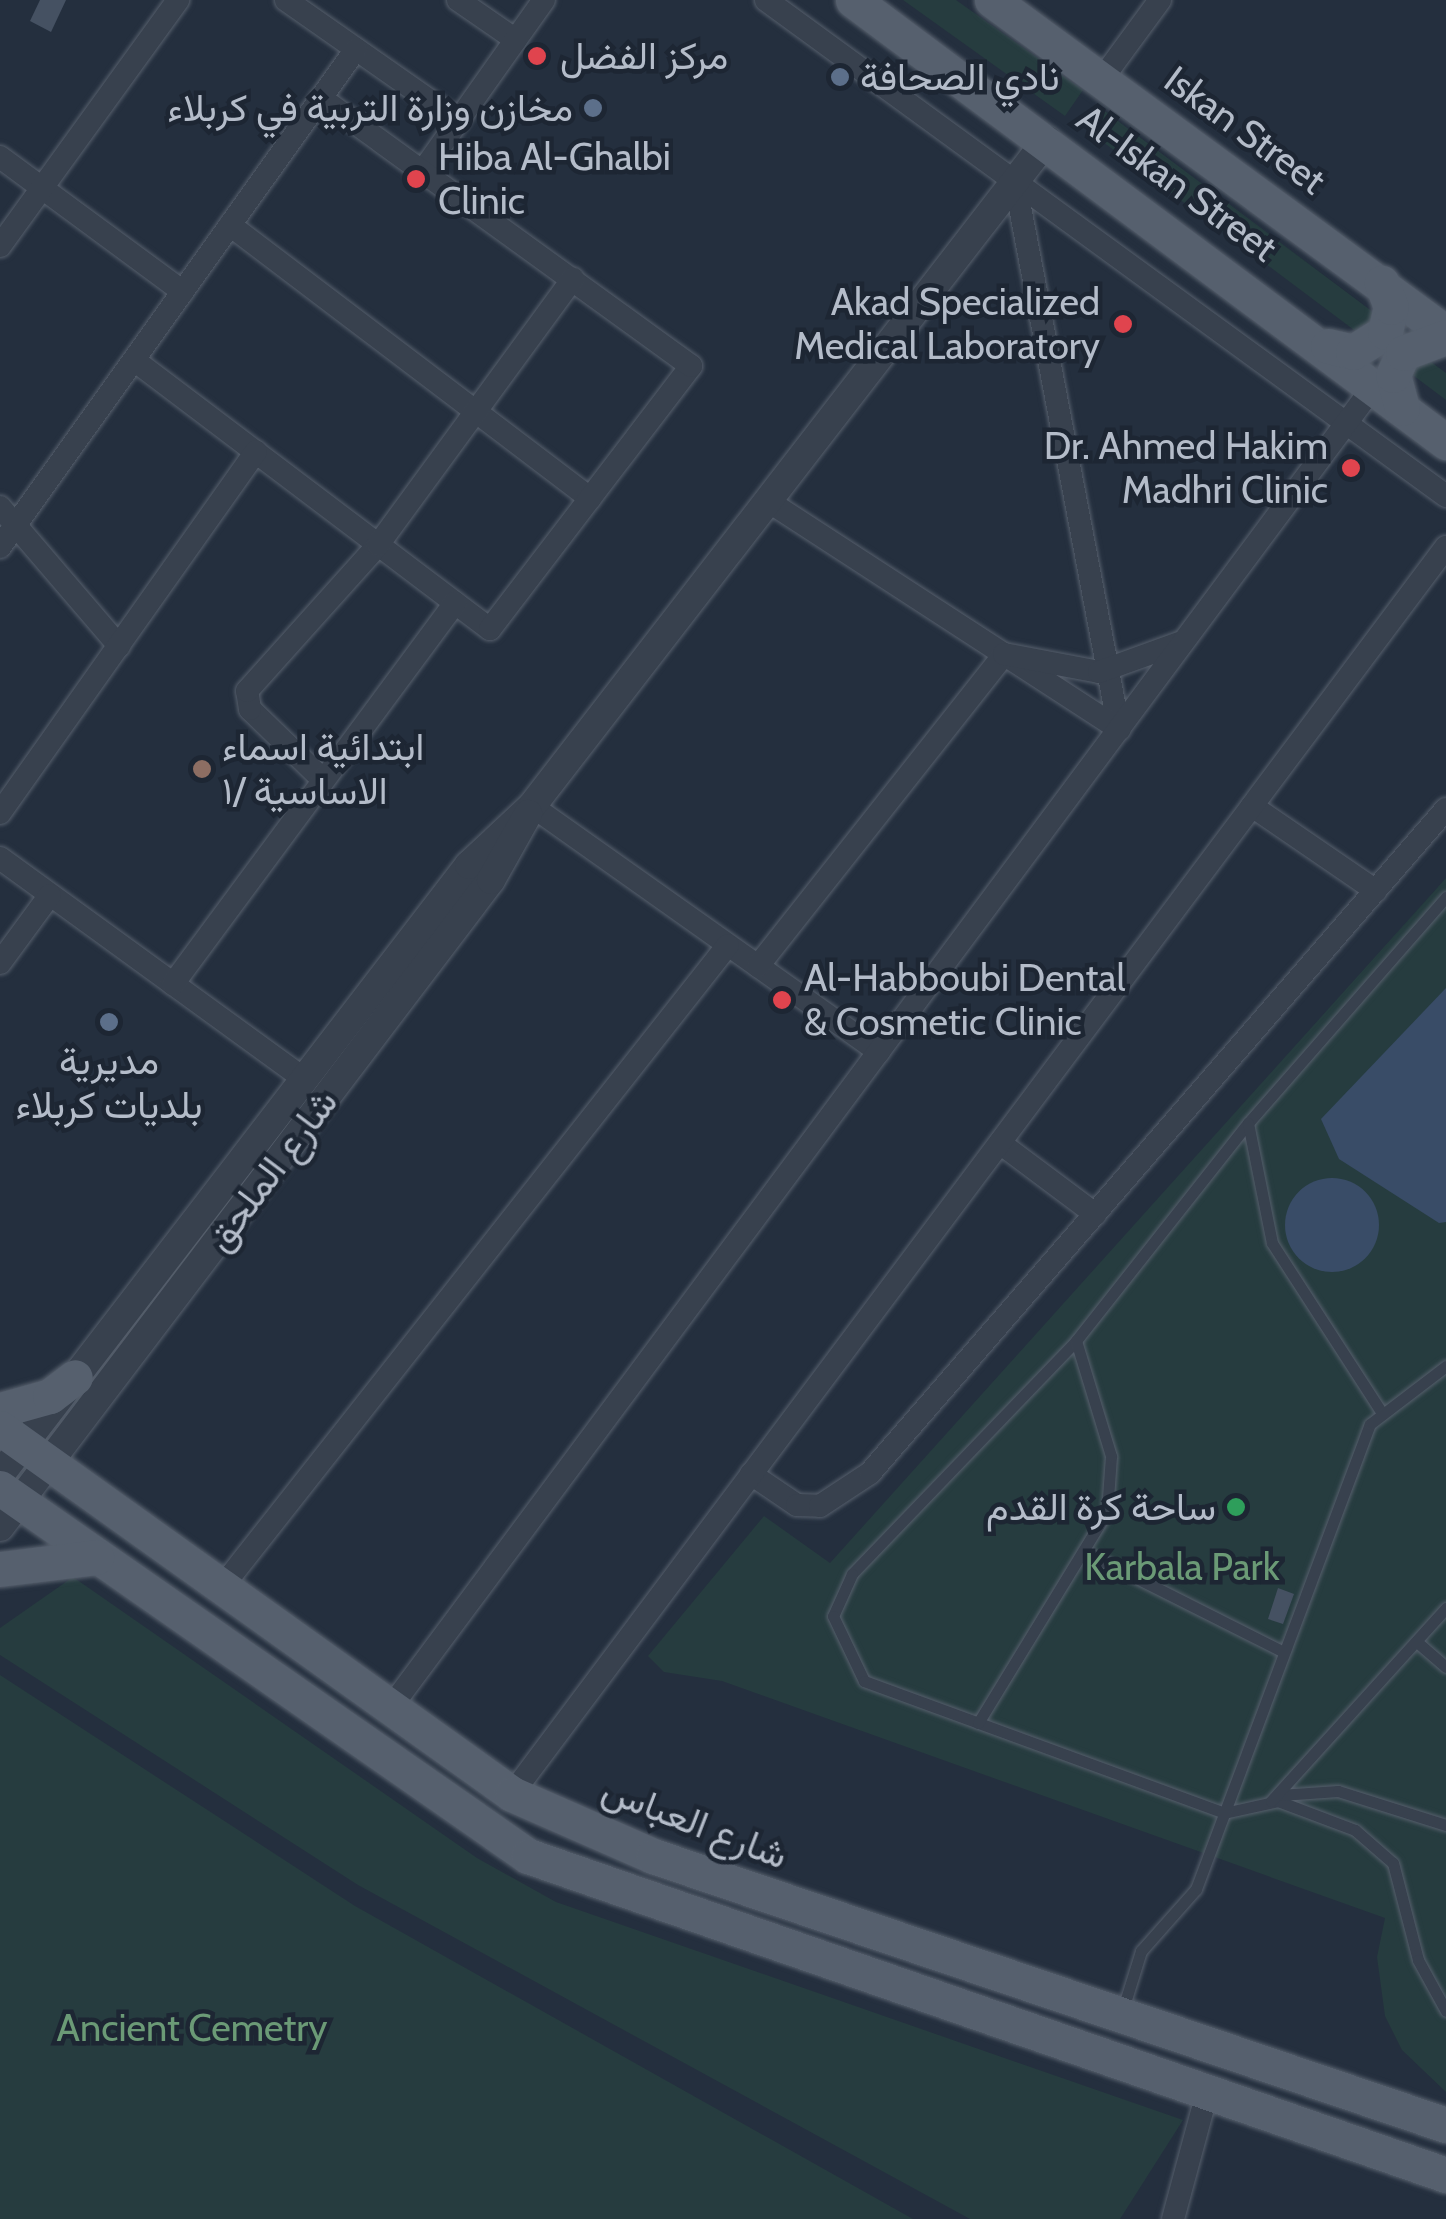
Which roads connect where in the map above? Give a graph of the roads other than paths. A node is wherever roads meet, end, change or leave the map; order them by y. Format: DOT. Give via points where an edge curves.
graph roads {
  1 [pos="178,0"];
  2 [pos="286,0"];
  3 [pos="458,0"];
  4 [pos="544,0"];
  5 [pos="766,0"];
  6 [pos="853,0"];
  7 [pos="992,0"];
  8 [pos="1160,0"];
  9 [pos="516,40"];
  10 [pos="356,49"];
  11 [pos="1102,79"];
  12 [pos="321,98"];
  13 [pos="459,121"];
  14 [pos="1047,140"];
  15 [pos="0,158"];
  16 [pos="422,172"];
  17 [pos="1015,181"];
  18 [pos="42,188"];
  19 [pos="230,225"];
  20 [pos="0,246"];
  21 [pos="573,280"];
  22 [pos="1382,282"];
  23 [pos="182,292"];
  24 [pos="1446,335"];
  25 [pos="1328,346"];
  26 [pos="134,360"];
  27 [pos="1374,386"];
  28 [pos="1402,408"];
  29 [pos="476,412"];
  30 [pos="1347,424"];
  31 [pos="1446,442"];
  32 [pos="256,452"];
  33 [pos="1446,496"];
  34 [pos="590,498"];
  35 [pos="768,501"];
  36 [pos="10,514"];
  37 [pos="378,545"];
  38 [pos="0,547"];
  39 [pos="1446,547"];
  40 [pos="455,603"];
  41 [pos="1188,638"];
  42 [pos="118,646"];
  43 [pos="1004,654"];
  44 [pos="1108,671"];
  45 [pos="1119,729"];
  46 [pos="322,779"];
  47 [pos="532,806"];
  48 [pos="1252,806"];
  49 [pos="1446,809"];
  50 [pos="0,813"];
  51 [pos="0,858"];
  52 [pos="1376,891"];
  53 [pos="50,895"];
  54 [pos="1446,897"];
  55 [pos="728,945"];
  56 [pos="0,963"];
  57 [pos="758,966"];
  58 [pos="172,984"];
  59 [pos="878,1052"];
  60 [pos="316,1088"];
  61 [pos="1248,1124"];
  62 [pos="1000,1143"];
  63 [pos="1095,1214"];
  64 [pos="1076,1341"];
  65 [pos="1446,1366"];
  66 [pos="75,1377"];
  67 [pos="0,1410"];
  68 [pos="1380,1410"];
  69 [pos="24,1445"];
  70 [pos="751,1474"];
  71 [pos="5,1498"];
  72 [pos="1087,1553"];
  73 [pos="96,1557"];
  74 [pos="0,1569"];
  75 [pos="222,1587"];
  76 [pos="1446,1608"];
  77 [pos="1416,1642"];
  78 [pos="1284,1652"];
  79 [pos="1446,1667"];
  80 [pos="391,1707"];
  81 [pos="978,1723"];
  82 [pos="512,1794"];
  83 [pos="1280,1795"];
  84 [pos="1267,1803"];
  85 [pos="1224,1813"];
  86 [pos="1446,1825"];
  87 [pos="1446,2011"];
  88 [pos="1121,2016"];
  89 [pos="1208,2094"];
  90 [pos="1446,2125"];
  91 [pos="1446,2175"];
  92 [pos="1173,2219"];
  1 -- 18 [label="street"];
  2 -- 10 [label="street"];
  3 -- 9 [label="street"];
  4 -- 9 [label="street"];
  5 -- 17 [label="street"];
  6 -- 14 [label="main road, Al-Iskan Street"];
  7 -- 11 [label="main road, Iskan Street"];
  8 -- 11 [label="street"];
  9 -- 13 [label="street"];
  10 -- 12 [label="street"];
  10 -- 13 [label="street"];
  11 -- 22 [label="main road, Iskan Street"];
  12 -- 16 [label="street"];
  12 -- 19 [label="street"];
  13 -- 16 [label="street"];
  14 -- 17 [label="street, شارع الملحق"];
  14 -- 25 [label="main road, Al-Iskan Street"];
  15 -- 18 [label="street"];
  16 -- 21 [label="street"];
  17 -- 30 [label="street"];
  17 -- 35 [label="street, شارع الملحق"];
  17 -- 44 [label="street"];
  18 -- 20 [label="street"];
  18 -- 23 [label="street"];
  19 -- 23 [label="street"];
  19 -- 29 [label="street"];
  21 -- 29 [label="street"];
  21 -- 34 [label="street" via="691,366"];
  22 -- 24 [label="main road, Iskan Street"];
  22 -- 25 [label="main road" via="1391,306 1385,332 1352,352"];
  23 -- 26 [label="street"];
  24 -- 28 [label="main road" via="1403,353 1394,374"];
  25 -- 27 [label="main road, Al-Iskan Street"];
  26 -- 32 [label="street"];
  26 -- 36 [label="street"];
  27 -- 28 [label="main road, Al-Iskan Street"];
  27 -- 30 [label="street"];
  28 -- 31 [label="main road, Al-Iskan Street"];
  29 -- 34 [label="street"];
  29 -- 37 [label="street"];
  30 -- 33 [label="street"];
  30 -- 41 [label="street"];
  32 -- 37 [label="street"];
  32 -- 42 [label="street"];
  34 -- 40 [label="street" via="490,630"];
  35 -- 43 [label="street"];
  35 -- 47 [label="street, شارع الملحق"];
  36 -- 38 [label="street"];
  36 -- 42 [label="street"];
  37 -- 40 [label="street"];
  37 -- 46 [label="street" via="247,691 250,708"];
  39 -- 48 [label="street"];
  40 -- 46 [label="street"];
  41 -- 44 [label="street"];
  41 -- 45 [label="street"];
  42 -- 50 [label="street"];
  43 -- 44 [label="street" via="1057,670"];
  43 -- 45 [label="street"];
  43 -- 57 [label="street"];
  44 -- 45 [label="street"];
  45 -- 59 [label="street"];
  46 -- 58 [label="street"];
  47 -- 55 [label="street"];
  47 -- 60 [label="street, شارع الملحق" via="490,880"];
  48 -- 52 [label="street"];
  48 -- 62 [label="street"];
  49 -- 52 [label="street"];
  51 -- 53 [label="street"];
  52 -- 63 [label="street"];
  53 -- 56 [label="street"];
  53 -- 58 [label="street"];
  54 -- 61 [label="lane"];
  55 -- 57 [label="street"];
  55 -- 75 [label="street"];
  57 -- 59 [label="street"];
  58 -- 60 [label="street"];
  59 -- 80 [label="street"];
  60 -- 66 [label="street, شارع الملحق"];
  60 -- 69 [label="street, شارع الملحق"];
  61 -- 64 [label="lane"];
  61 -- 68 [label="lane" via="1272,1243"];
  62 -- 63 [label="street"];
  62 -- 70 [label="street"];
  63 -- 70 [label="street" via="855,1486 820,1506 797,1504"];
  64 -- 72 [label="lane" via="1112,1478"];
  64 -- 81 [label="lane" via="852,1574 833,1616 864,1681"];
  65 -- 68 [label="lane"];
  66 -- 67 [label="main road" via="50,1396"];
  66 -- 69 [label="street, شارع الملحق"];
  68 -- 78 [label="lane"];
  69 -- 71 [label="street, شارع الملحق"];
  69 -- 75 [label="main road, شارع العباس"];
  70 -- 82 [label="street"];
  71 -- 73 [label="main road"];
  72 -- 78 [label="lane"];
  72 -- 81 [label="lane"];
  73 -- 74 [label="main road"];
  73 -- 89 [label="main road" via="528,1856"];
  75 -- 80 [label="main road, شارع العباس"];
  76 -- 77 [label="lane"];
  77 -- 79 [label="lane"];
  77 -- 83 [label="lane"];
  78 -- 85 [label="lane"];
  80 -- 82 [label="main road, شارع العباس"];
  81 -- 85 [label="lane"];
  82 -- 88 [label="main road, شارع العباس" via="653,1856"];
  83 -- 84 [label="lane"];
  83 -- 86 [label="lane" via="1338,1791"];
  84 -- 85 [label="lane"];
  84 -- 87 [label="lane" via="1355,1830 1392,1863 1418,1960"];
  85 -- 88 [label="lane" via="1196,1889 1142,1951"];
  88 -- 90 [label="main road, شارع العباس"];
  89 -- 91 [label="main road"];
  89 -- 92 [label="street"];
}
